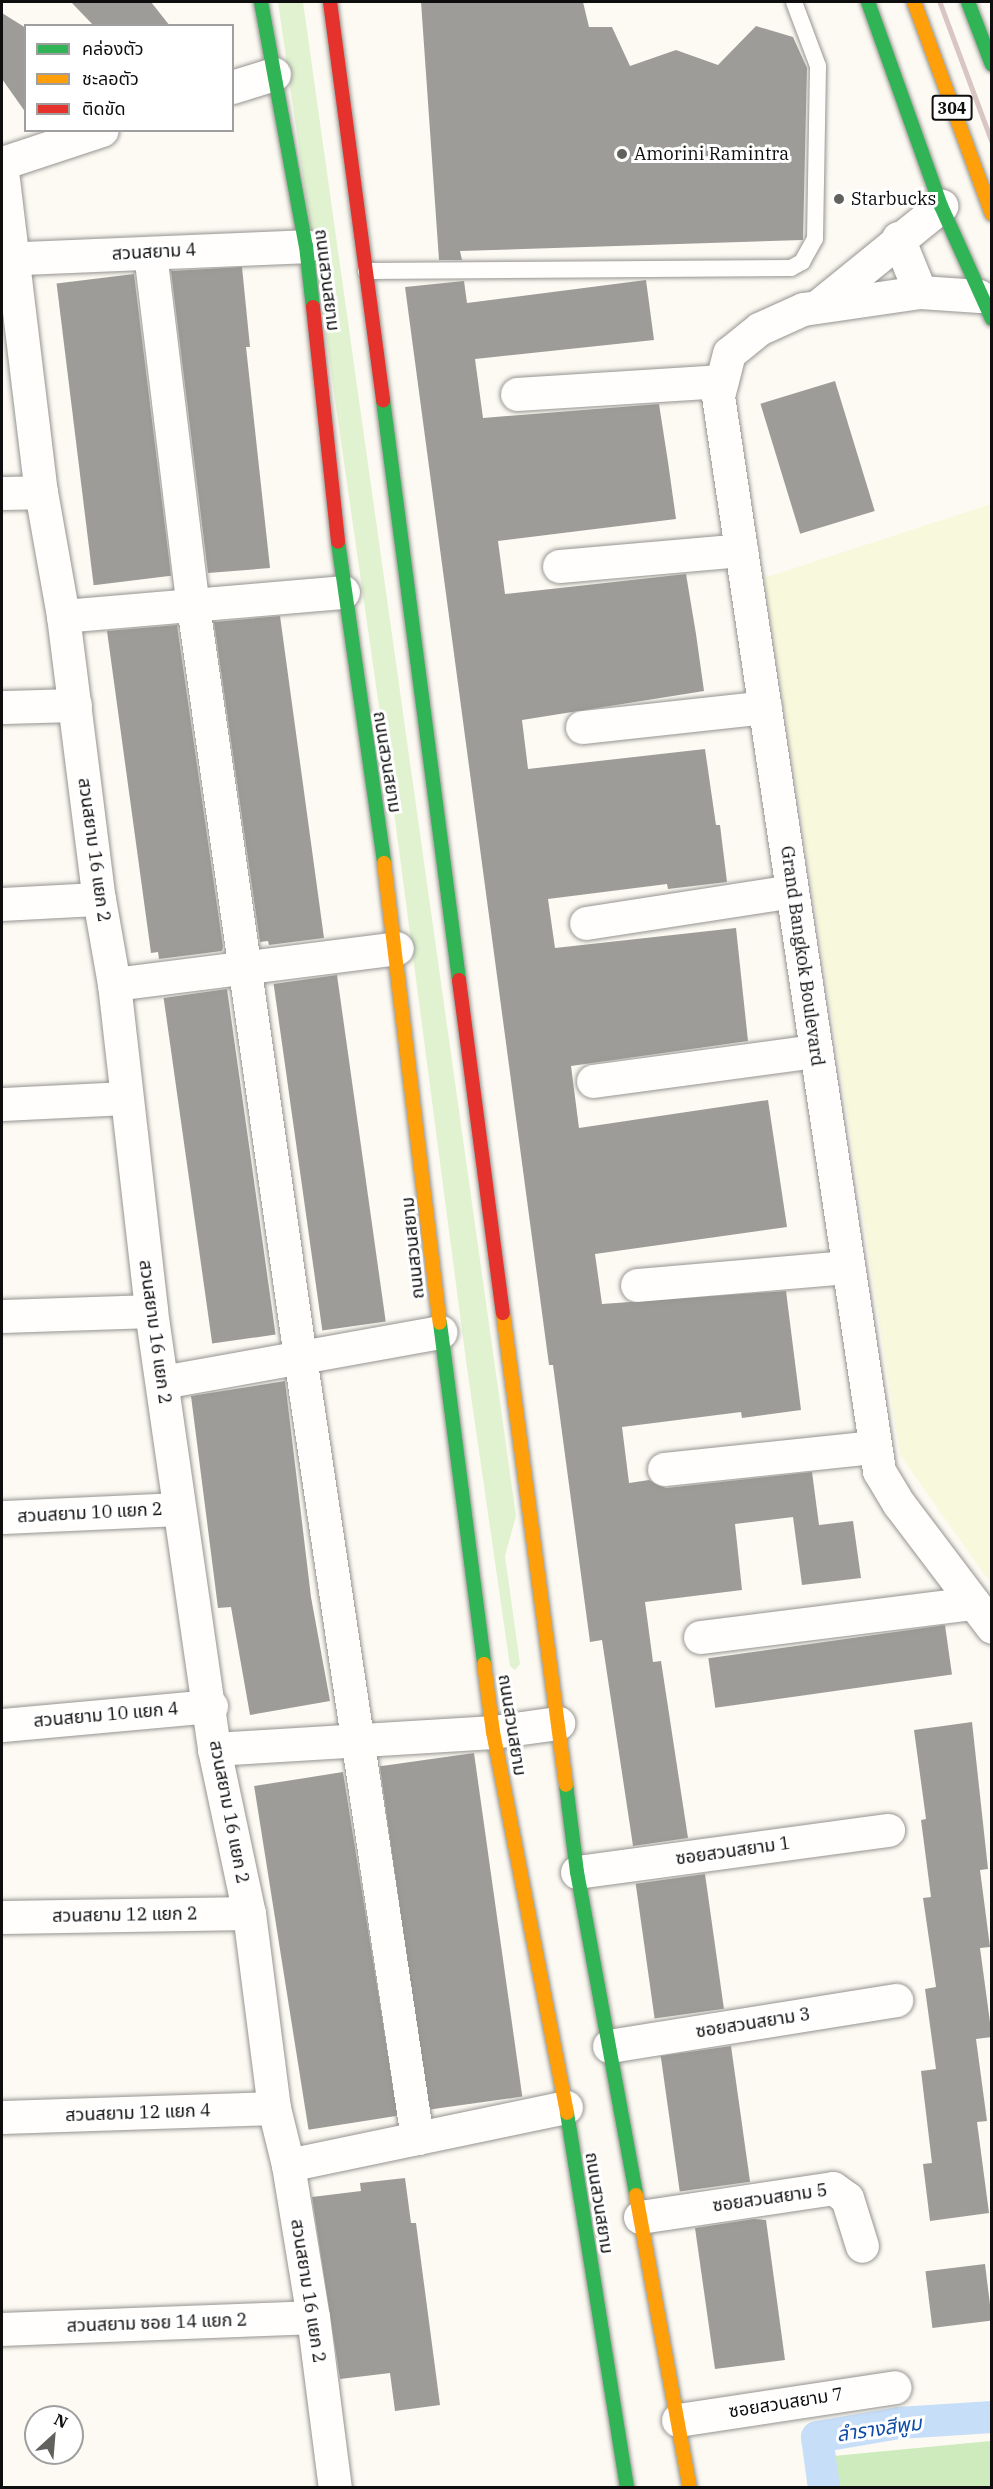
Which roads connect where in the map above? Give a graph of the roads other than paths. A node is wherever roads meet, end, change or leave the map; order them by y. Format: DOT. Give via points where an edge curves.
graph roads {
  1 [pos="250,2"];
  2 [pos="261,2"];
  3 [pos="330,2"];
  4 [pos="794,2"];
  5 [pos="868,2"];
  6 [pos="914,2"];
  7 [pos="968,2"];
  8 [pos="263,16"];
  9 [pos="992,66"];
  10 [pos="274,74"];
  11 [pos="234,86"];
  12 [pos="96,132"];
  13 [pos="2,164"];
  14 [pos="2,171"];
  15 [pos="941,206"];
  16 [pos="992,214"];
  17 [pos="898,238"];
  18 [pos="306,246"];
  19 [pos="150,253"];
  20 [pos="7,259"];
  21 [pos="366,271"];
  22 [pos="920,292"];
  23 [pos="818,306"];
  24 [pos="985,308"];
  25 [pos="722,381"];
  26 [pos="517,394"];
  27 [pos="41,492"];
  28 [pos="2,493"];
  29 [pos="741,550"];
  30 [pos="559,566"];
  31 [pos="343,592"];
  32 [pos="193,606"];
  33 [pos="63,616"];
  34 [pos="75,705"];
  35 [pos="2,707"];
  36 [pos="765,707"];
  37 [pos="582,727"];
  38 [pos="792,891"];
  39 [pos="99,899"];
  40 [pos="2,904"];
  41 [pos="586,923"];
  42 [pos="398,948"];
  43 [pos="247,967"];
  44 [pos="114,984"];
  45 [pos="816,1051"];
  46 [pos="593,1081"];
  47 [pos="125,1098"];
  48 [pos="2,1104"];
  49 [pos="848,1267"];
  50 [pos="637,1286"];
  51 [pos="151,1311"];
  52 [pos="2,1316"];
  53 [pos="441,1332"];
  54 [pos="300,1357"];
  55 [pos="162,1382"];
  56 [pos="875,1447"];
  57 [pos="664,1469"];
  58 [pos="179,1509"];
  59 [pos="2,1517"];
  60 [pos="982,1615"];
  61 [pos="700,1637"];
  62 [pos="211,1706"];
  63 [pos="558,1723"];
  64 [pos="2,1725"];
  65 [pos="493,1732"];
  66 [pos="356,1738"];
  67 [pos="214,1749"];
  68 [pos="888,1830"];
  69 [pos="577,1872"];
  70 [pos="249,1913"];
  71 [pos="2,1917"];
  72 [pos="896,2000"];
  73 [pos="609,2046"];
  74 [pos="566,2107"];
  75 [pos="274,2108"];
  76 [pos="2,2117"];
  77 [pos="417,2138"];
  78 [pos="288,2165"];
  79 [pos="640,2217"];
  80 [pos="862,2246"];
  81 [pos="313,2317"];
  82 [pos="2,2329"];
  83 [pos="895,2387"];
  84 [pos="678,2420"];
  85 [pos="335,2487"];
  86 [pos="627,2487"];
  87 [pos="690,2487"];
  1 -- 8 [label="main road"];
  2 -- 8 [label="main road, ถนนสวนสยาม"];
  3 -- 21 [label="main road, ถนนสวนสยาม"];
  4 -- 21 [label="lane" via="818,66 815,239 802,262 791,268"];
  5 -- 15 [label="main road, 304"];
  6 -- 16 [label="main road, 304"];
  7 -- 9 [label="main road"];
  8 -- 10 [label="main road, ถนนสวนสยาม"];
  10 -- 11 [label="street"];
  10 -- 18 [label="main road, ถนนสวนสยาม"];
  12 -- 13 [label="street"];
  14 -- 20 [label="street, สวนสยาม 16 แยก 2"];
  15 -- 17 [label="street, Grand Bangkok Boulevard"];
  15 -- 24 [label="main road, 304"];
  17 -- 22 [label="street"];
  17 -- 23 [label="street, Grand Bangkok Boulevard"];
  18 -- 19 [label="street, สวนสยาม 4"];
  18 -- 31 [label="main road, ถนนสวนสยาม"];
  19 -- 20 [label="street, สวนสยาม 4"];
  19 -- 32 [label="street"];
  20 -- 27 [label="street, สวนสยาม 16 แยก 2"];
  21 -- 63 [label="main road, ถนนสวนสยาม"];
  22 -- 23 [label="street, Grand Bangkok Boulevard"];
  22 -- 24 [label="street, Grand Bangkok Boulevard"];
  23 -- 25 [label="street, Grand Bangkok Boulevard" via="759,329 729,353"];
  25 -- 26 [label="street"];
  25 -- 29 [label="street, Grand Bangkok Boulevard" via="718,396"];
  27 -- 28 [label="street"];
  27 -- 33 [label="street, สวนสยาม 16 แยก 2"];
  29 -- 30 [label="street"];
  29 -- 36 [label="street, Grand Bangkok Boulevard"];
  31 -- 32 [label="street"];
  31 -- 42 [label="main road, ถนนสวนสยาม"];
  32 -- 33 [label="street"];
  32 -- 43 [label="street"];
  33 -- 34 [label="street, สวนสยาม 16 แยก 2"];
  34 -- 35 [label="street"];
  34 -- 39 [label="street, สวนสยาม 16 แยก 2"];
  36 -- 37 [label="street"];
  36 -- 38 [label="street, Grand Bangkok Boulevard"];
  38 -- 41 [label="street"];
  38 -- 45 [label="street, Grand Bangkok Boulevard"];
  39 -- 40 [label="street"];
  39 -- 44 [label="street, สวนสยาม 16 แยก 2"];
  42 -- 43 [label="street"];
  42 -- 53 [label="main road, ถนนสวนสยาม"];
  43 -- 44 [label="street"];
  43 -- 54 [label="street"];
  44 -- 47 [label="street, สวนสยาม 16 แยก 2"];
  45 -- 46 [label="street"];
  45 -- 49 [label="street, Grand Bangkok Boulevard"];
  47 -- 48 [label="street"];
  47 -- 51 [label="street, สวนสยาม 16 แยก 2"];
  49 -- 50 [label="street"];
  49 -- 56 [label="street, Grand Bangkok Boulevard"];
  51 -- 52 [label="street"];
  51 -- 55 [label="street, สวนสยาม 16 แยก 2"];
  53 -- 54 [label="street"];
  53 -- 65 [label="main road, ถนนสวนสยาม"];
  54 -- 55 [label="street"];
  54 -- 66 [label="street"];
  55 -- 58 [label="street, สวนสยาม 16 แยก 2"];
  56 -- 57 [label="street"];
  56 -- 60 [label="street, Grand Bangkok Boulevard" via="879,1471 899,1504"];
  58 -- 59 [label="street, สวนสยาม 10 แยก 2"];
  58 -- 62 [label="street, สวนสยาม 16 แยก 2"];
  60 -- 61 [label="street"];
  62 -- 64 [label="street, สวนสยาม 10 แยก 4"];
  62 -- 67 [label="street, สวนสยาม 16 แยก 2"];
  63 -- 65 [label="street"];
  63 -- 69 [label="main road, ถนนสวนสยาม"];
  65 -- 66 [label="street"];
  65 -- 74 [label="main road, ถนนสวนสยาม"];
  66 -- 67 [label="street"];
  66 -- 77 [label="street"];
  67 -- 70 [label="street, สวนสยาม 16 แยก 2"];
  68 -- 69 [label="street, ซอยสวนสยาม 1"];
  69 -- 73 [label="main road, ถนนสวนสยาม"];
  70 -- 71 [label="street, สวนสยาม 12 แยก 2"];
  70 -- 75 [label="street, สวนสยาม 16 แยก 2"];
  72 -- 73 [label="street, ซอยสวนสยาม 3"];
  73 -- 79 [label="main road, ถนนสวนสยาม"];
  74 -- 77 [label="street"];
  74 -- 86 [label="main road, ถนนสวนสยาม"];
  75 -- 76 [label="street, สวนสยาม 12 แยก 4"];
  75 -- 78 [label="street, สวนสยาม 16 แยก 2"];
  77 -- 78 [label="street"];
  78 -- 81 [label="street, สวนสยาม 16 แยก 2"];
  79 -- 80 [label="street, ซอยสวนสยาม 5" via="833,2187 847,2198"];
  79 -- 84 [label="main road, ถนนสวนสยาม"];
  81 -- 82 [label="street, สวนสยาม ซอย 14 แยก 2"];
  81 -- 85 [label="street, สวนสยาม 16 แยก 2"];
  83 -- 84 [label="street, ซอยสวนสยาม 7"];
  84 -- 87 [label="main road, ถนนสวนสยาม"];
}
